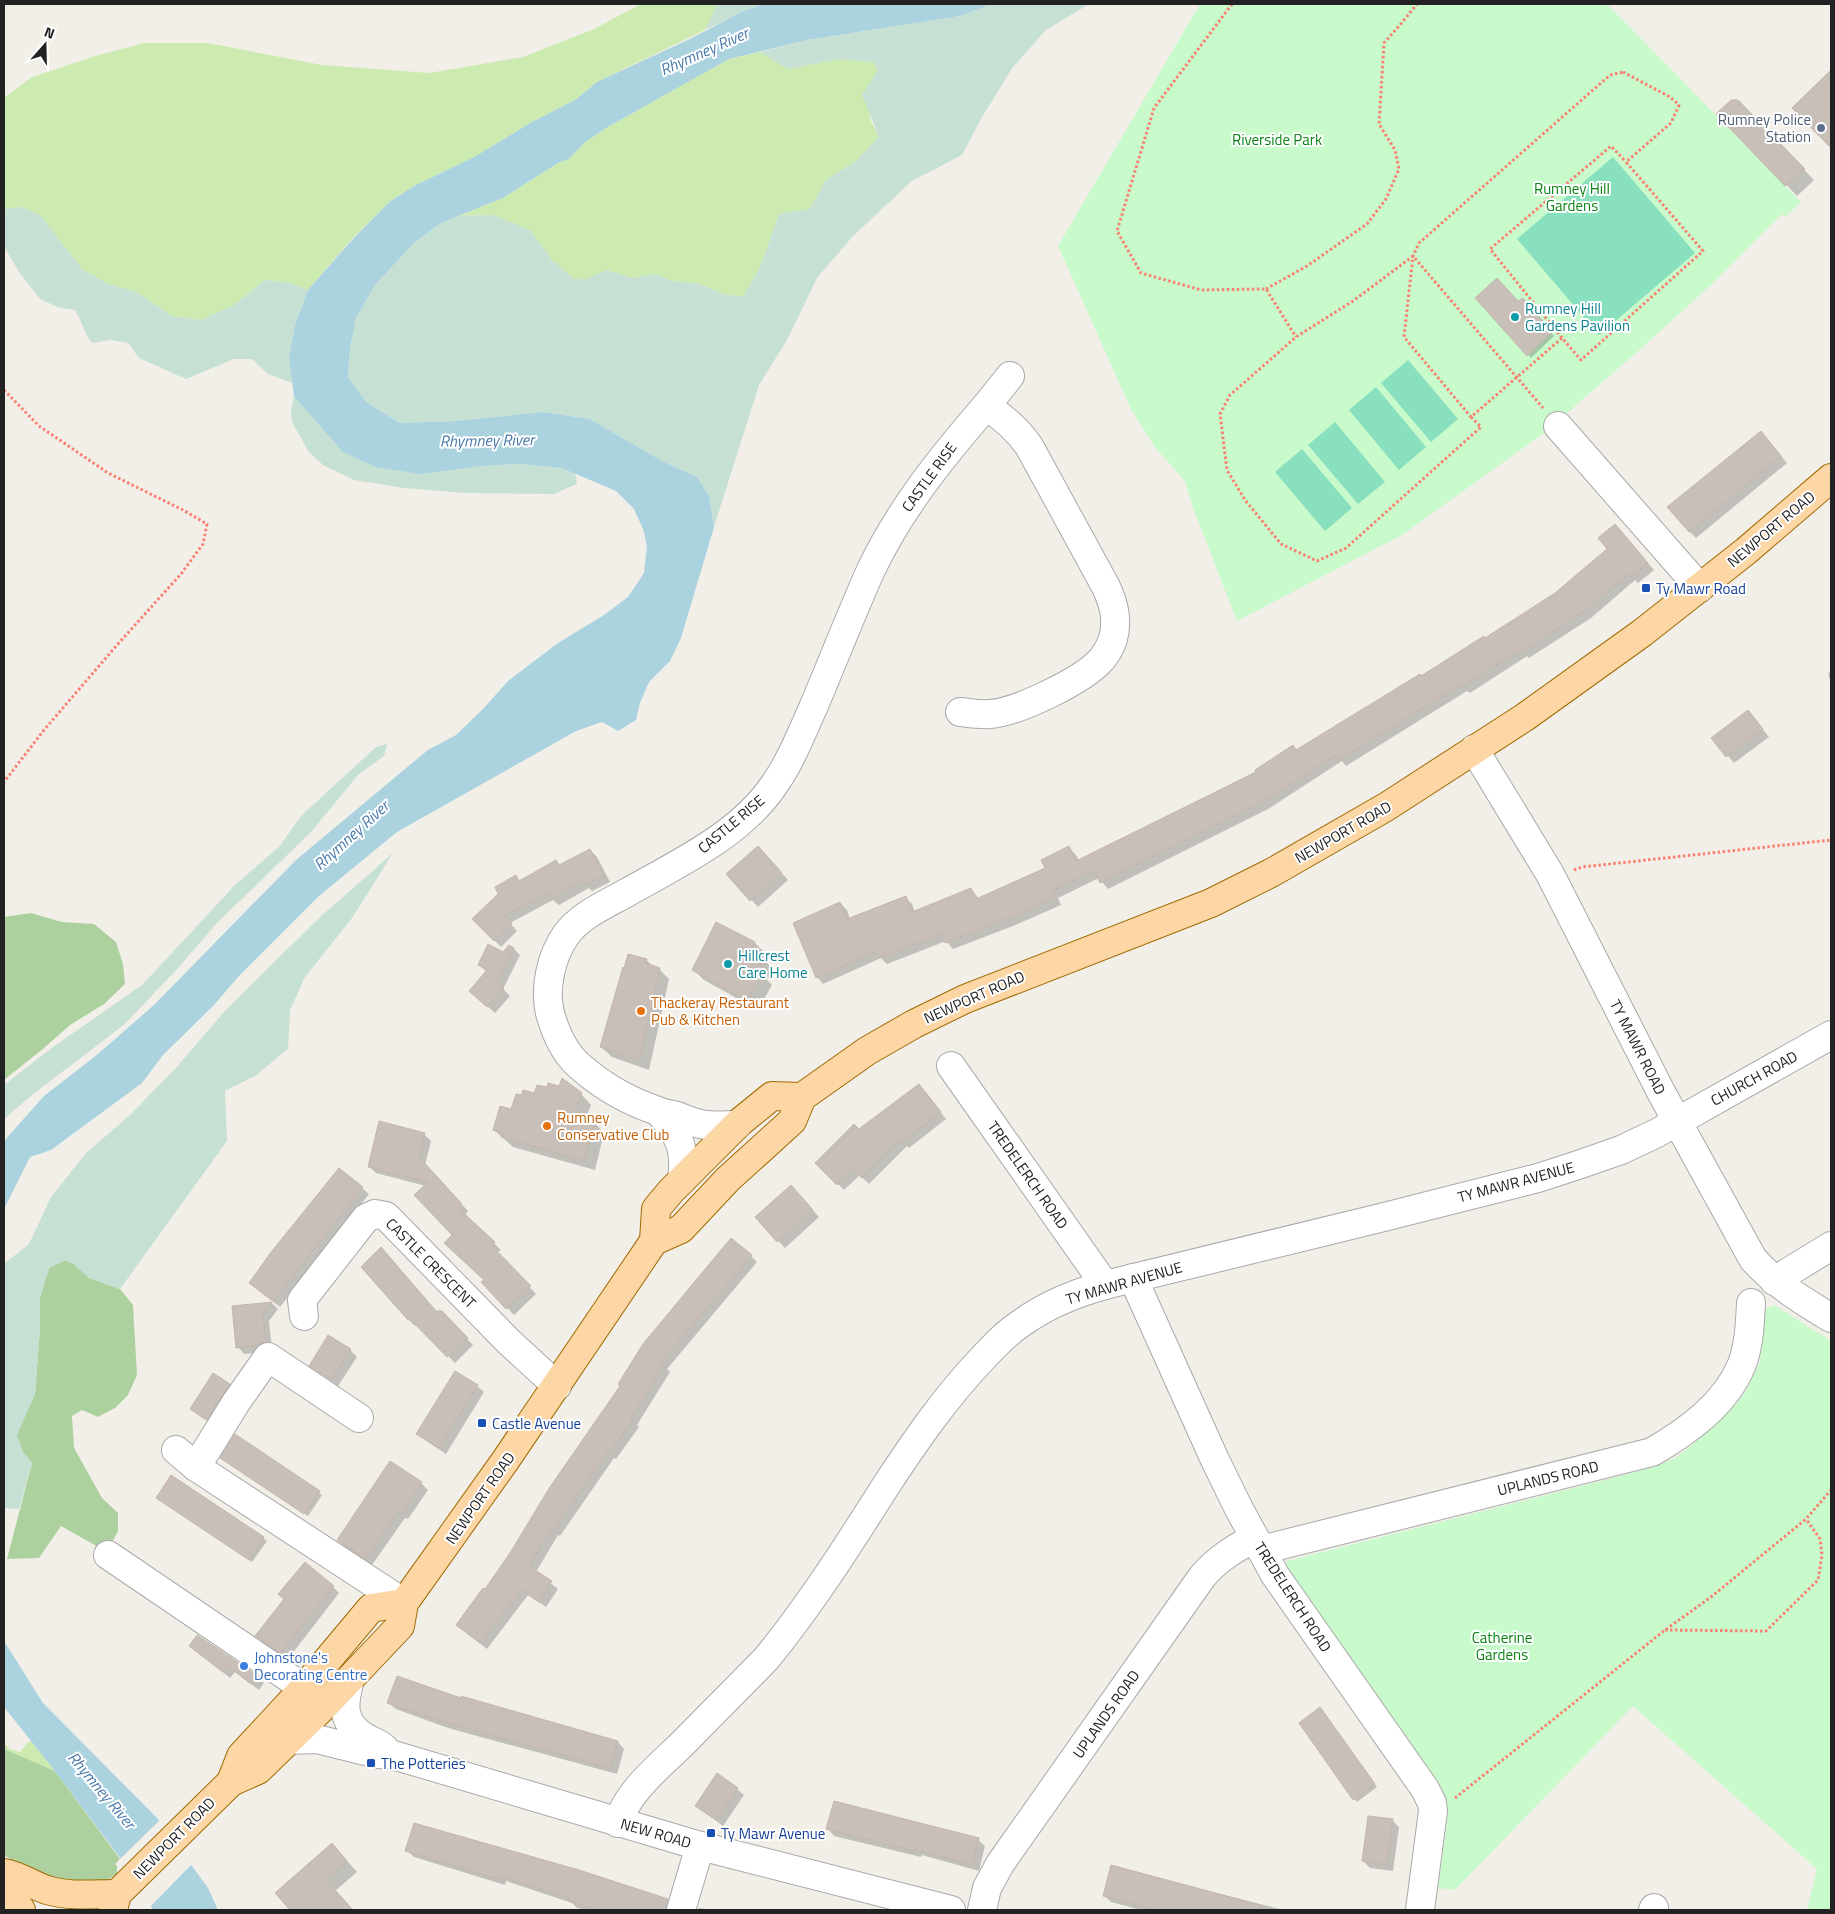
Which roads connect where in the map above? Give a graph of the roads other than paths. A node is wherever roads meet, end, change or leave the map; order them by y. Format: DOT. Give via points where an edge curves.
graph roads {
  1 [pos="1010,376"];
  2 [pos="986,406"];
  3 [pos="1558,426"];
  4 [pos="1831,478"];
  5 [pos="1700,588"];
  6 [pos="960,712"];
  7 [pos="1474,749"];
  8 [pos="1831,1035"];
  9 [pos="951,1066"];
  10 [pos="802,1097"];
  11 [pos="659,1112"];
  12 [pos="1677,1121"];
  13 [pos="737,1125"];
  14 [pos="682,1180"];
  15 [pos="654,1241"];
  16 [pos="1831,1246"];
  17 [pos="1133,1278"];
  18 [pos="1774,1281"];
  19 [pos="1105,1285"];
  20 [pos="1751,1303"];
  21 [pos="304,1316"];
  22 [pos="1831,1318"];
  23 [pos="557,1386"];
  24 [pos="359,1418"];
  25 [pos="1258,1544"];
  26 [pos="108,1555"];
  27 [pos="404,1603"];
  28 [pos="350,1679"];
  29 [pos="304,1688"];
  30 [pos="319,1710"];
  31 [pos="349,1724"];
  32 [pos="276,1736"];
  33 [pos="393,1755"];
  34 [pos="618,1823"];
  35 [pos="700,1846"];
  36 [pos="4,1873"];
  37 [pos="4,1884"];
  38 [pos="115,1902"];
  39 [pos="21,1910"];
  40 [pos="680,1910"];
  41 [pos="951,1910"];
  42 [pos="982,1910"];
  43 [pos="1420,1910"];
  1 -- 2 [label="street, CASTLE RISE"];
  2 -- 6 [label="street" via="1007,421 1029,446 1106,587 1114,605 1115,623 1113,640 1102,658 1076,679 1022,706 992,714"];
  2 -- 11 [label="street, CASTLE RISE" via="910,499 889,534 800,739 773,788 717,840 694,856 578,922 557,952 549,980 549,1009 568,1055 603,1085"];
  3 -- 5 [label="street"];
  4 -- 5 [label="main road, NEWPORT ROAD"];
  5 -- 7 [label="main road, NEWPORT ROAD" via="1578,680"];
  7 -- 10 [label="main road, NEWPORT ROAD" via="1386,807 1271,873 1211,903 965,999 875,1046"];
  7 -- 12 [label="street, TY MAWR ROAD" via="1550,874"];
  8 -- 12 [label="street, CHURCH ROAD"];
  9 -- 19 [label="street, TREDELERCH ROAD"];
  10 -- 13 [label="main road" via="772,1096"];
  10 -- 15 [label="main road" via="792,1121 728,1179 681,1229"];
  11 -- 13 [label="street, CASTLE RISE" via="708,1125"];
  11 -- 14 [label="street, CASTLE RISE" via="675,1130 680,1142"];
  12 -- 17 [label="street, TY MAWR AVENUE" via="1621,1150 1538,1178"];
  12 -- 18 [label="street, TY MAWR ROAD" via="1753,1259"];
  13 -- 14 [label="main road"];
  14 -- 15 [label="main road" via="656,1210"];
  15 -- 23 [label="main road, NEWPORT ROAD"];
  16 -- 18 [label="street"];
  17 -- 19 [label="street, TY MAWR AVENUE"];
  17 -- 25 [label="street, TREDELERCH ROAD" via="1212,1452"];
  18 -- 22 [label="street, TY MAWR ROAD"];
  19 -- 34 [label="street, TY MAWR AVENUE" via="1064,1298 1021,1323 967,1375 923,1428 831,1571 781,1641 646,1780 627,1803"];
  20 -- 25 [label="street, UPLANDS ROAD" via="1748,1344 1732,1382 1692,1426 1652,1452"];
  21 -- 23 [label="street, CASTLE CRESCENT" via="302,1300 366,1218 375,1214 386,1216 508,1341"];
  23 -- 27 [label="main road, NEWPORT ROAD"];
  24 -- 27 [label="street" via="268,1357 237,1401 186,1458"];
  25 -- 42 [label="street, UPLANDS ROAD" via="1225,1554 1202,1577 1000,1864 987,1888"];
  25 -- 43 [label="street, TREDELERCH ROAD" via="1281,1583 1432,1803 1434,1811"];
  26 -- 29 [label="street"];
  27 -- 28 [label="main road, NEWPORT ROAD" via="400,1626"];
  27 -- 29 [label="main road, NEWPORT ROAD" via="371,1608"];
  28 -- 30 [label="main road, NEWPORT ROAD"];
  28 -- 31 [label="street" via="345,1699"];
  29 -- 32 [label="main road, NEWPORT ROAD"];
  30 -- 31 [label="street, NEW ROAD"];
  30 -- 32 [label="street" via="299,1711 277,1731"];
  31 -- 33 [label="street, NEW ROAD"];
  32 -- 33 [label="street, NEW ROAD" via="317,1739 376,1754"];
  32 -- 38 [label="main road, NEWPORT ROAD" via="258,1770 231,1782"];
  33 -- 34 [label="street, NEW ROAD"];
  34 -- 35 [label="street, NEW ROAD"];
  35 -- 40 [label="street"];
  35 -- 41 [label="street, NEW ROAD"];
  36 -- 38 [label="main road, NEWPORT ROAD" via="16,1875 47,1890"];
  37 -- 39 [label="main road"];
}
